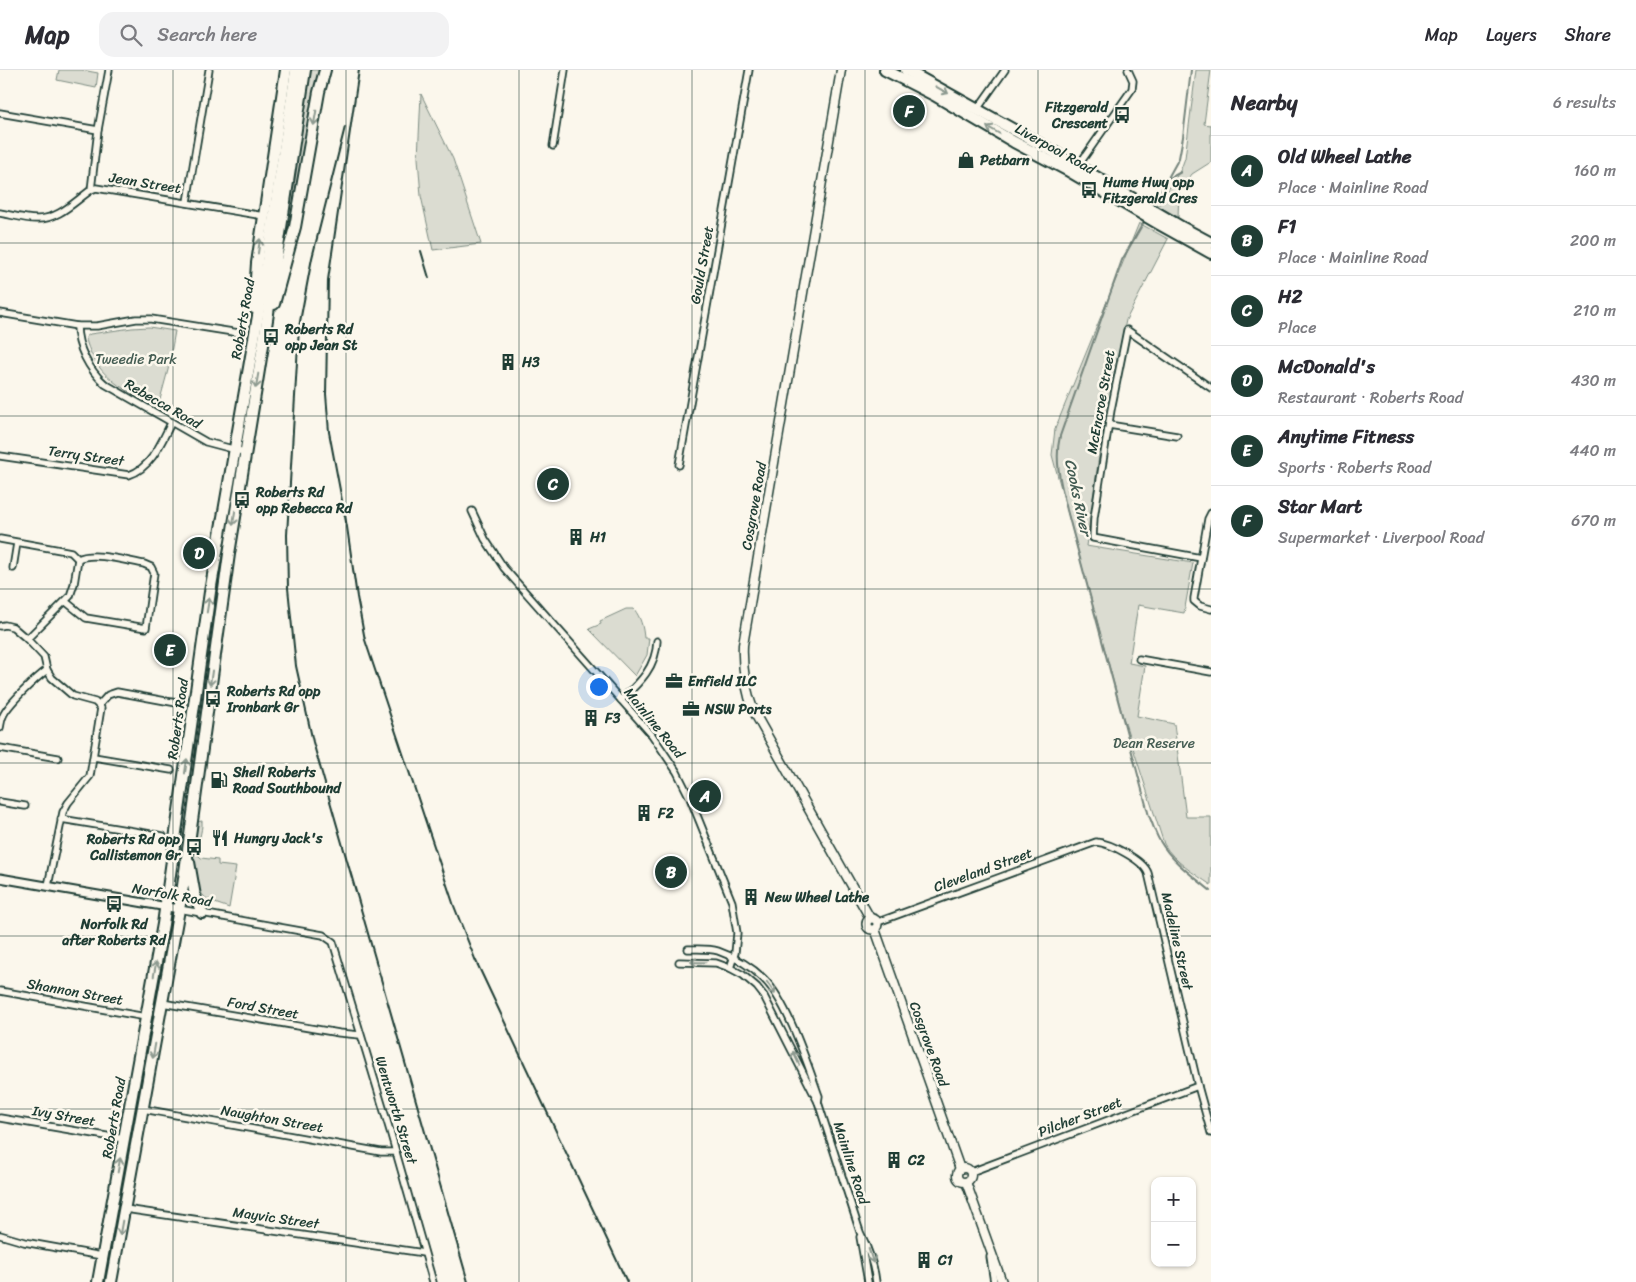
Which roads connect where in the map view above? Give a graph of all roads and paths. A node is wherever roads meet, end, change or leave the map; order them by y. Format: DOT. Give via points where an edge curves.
graph roads {
  1 [pos="109,70"];
  2 [pos="209,70"];
  3 [pos="286,70"];
  4 [pos="296,70"];
  5 [pos="305,70"];
  6 [pos="325,70"];
  7 [pos="565,70"];
  8 [pos="749,70"];
  9 [pos="841,70"];
  10 [pos="885,70"];
  11 [pos="906,70"];
  12 [pos="1006,70"];
  13 [pos="1128,70"];
  14 [pos="974,113"];
  15 [pos="0,114"];
  16 [pos="98,130"];
  17 [pos="553,146"];
  18 [pos="1078,166"];
  19 [pos="91,190"];
  20 [pos="187,202"];
  21 [pos="1136,205"];
  22 [pos="0,214"];
  23 [pos="264,216"];
  24 [pos="1162,221"];
  25 [pos="274,237"];
  26 [pos="1211,243"];
  27 [pos="1211,253"];
  28 [pos="0,313"];
  29 [pos="77,326"];
  30 [pos="239,333"];
  31 [pos="265,333"];
  32 [pos="254,339"];
  33 [pos="1211,388"];
  34 [pos="171,423"];
  35 [pos="1109,425"];
  36 [pos="1177,436"];
  37 [pos="239,451"];
  38 [pos="0,456"];
  39 [pos="679,465"];
  40 [pos="472,511"];
  41 [pos="1211,513"];
  42 [pos="0,539"];
  43 [pos="17,543"];
  44 [pos="1201,558"];
  45 [pos="78,559"];
  46 [pos="13,568"];
  47 [pos="65,601"];
  48 [pos="1211,609"];
  49 [pos="0,626"];
  50 [pos="27,639"];
  51 [pos="657,641"];
  52 [pos="1139,659"];
  53 [pos="47,670"];
  54 [pos="1211,672"];
  55 [pos="620,700"];
  56 [pos="182,704"];
  57 [pos="99,705"];
  58 [pos="0,728"];
  59 [pos="0,748"];
  60 [pos="94,757"];
  61 [pos="58,758"];
  62 [pos="171,770"];
  63 [pos="0,802"];
  64 [pos="25,806"];
  65 [pos="62,819"];
  66 [pos="163,836"];
  67 [pos="1096,842"];
  68 [pos="187,854"];
  69 [pos="0,878"];
  70 [pos="48,886"];
  71 [pos="166,907"];
  72 [pos="179,909"];
  73 [pos="202,913"];
  74 [pos="876,925"];
  75 [pos="334,946"];
  76 [pos="688,949"];
  77 [pos="734,958"];
  78 [pos="679,962"];
  79 [pos="730,968"];
  80 [pos="0,991"];
  81 [pos="162,1003"];
  82 [pos="146,1017"];
  83 [pos="360,1035"];
  84 [pos="1198,1086"];
  85 [pos="818,1102"];
  86 [pos="143,1109"];
  87 [pos="0,1118"];
  88 [pos="1211,1133"];
  89 [pos="124,1139"];
  90 [pos="396,1152"];
  91 [pos="960,1168"];
  92 [pos="971,1172"];
  93 [pos="966,1182"];
  94 [pos="125,1209"];
  95 [pos="860,1232"];
  96 [pos="0,1235"];
  97 [pos="988,1246"];
  98 [pos="424,1252"];
  99 [pos="102,1256"];
  100 [pos="98,1282"];
  101 [pos="111,1282"];
  102 [pos="433,1282"];
  103 [pos="868,1282"];
  104 [pos="876,1282"];
  105 [pos="994,1282"];
  106 [pos="1002,1282"];
  1 -- 16 [label="street"];
  2 -- 20 [label="street"];
  3 -- 23 [label="highway"];
  4 -- 25 [label="highway, Roberts Road"];
  5 -- 25 [label="highway, Roberts Road"];
  6 -- 31 [label="highway, one-way" via="292,243"];
  7 -- 17 [label="street"];
  8 -- 39 [label="street, Gould Street"];
  9 -- 74 [label="main road, Cosgrove Road" via="745,636 743,669 754,712"];
  10 -- 14 [label="highway, Liverpool Road"];
  11 -- 14 [label="highway, Liverpool Road, one-way"];
  12 -- 14 [label="street"];
  13 -- 18 [label="street" via="1133,80 1132,89"];
  14 -- 18 [label="highway, Liverpool Road"];
  21 -- 14 [label="highway, Liverpool Road, one-way" via="1068,170"];
  15 -- 16 [label="street"];
  16 -- 19 [label="street"];
  18 -- 21 [label="highway, Liverpool Road"];
  19 -- 20 [label="street, Jean Street" via="102,188"];
  19 -- 22 [label="street, Jean Street" via="48,218 34,220"];
  20 -- 23 [label="street, Jean Street"];
  21 -- 24 [label="highway, Liverpool Road"];
  32 -- 23 [label="highway, one-way" via="255,284"];
  24 -- 26 [label="highway, Liverpool Road"];
  24 -- 27 [label="highway, Liverpool Road"];
  25 -- 31 [label="highway, Roberts Road"];
  25 -- 32 [label="highway, Roberts Road"];
  28 -- 29 [label="street"];
  29 -- 30 [label="street" via="151,319"];
  29 -- 34 [label="street, Rebecca Road" via="84,354 101,380"];
  31 -- 37 [label="highway, Roberts Road, one-way"];
  32 -- 37 [label="highway, Roberts Road"];
  33 -- 35 [label="street, McEncroe Street" via="1127,330"];
  34 -- 37 [label="street, Rebecca Road" via="206,442"];
  34 -- 38 [label="street, Terry Street" via="145,466 128,475"];
  35 -- 36 [label="street"];
  35 -- 44 [label="street, McEncroe Street" via="1094,518 1094,538"];
  37 -- 68 [label="highway, Roberts Road, one-way" via="225,581"];
  71 -- 37 [label="highway, Roberts Road, one-way" via="206,618"];
  40 -- 55 [label="street, Mainline Road" via="504,568"];
  41 -- 44 [label="street"];
  42 -- 43 [label="street"];
  43 -- 45 [label="street" via="70,552"];
  43 -- 46 [label="street"];
  44 -- 48 [label="street" via="1194,601"];
  45 -- 47 [label="street" via="72,590"];
  45 -- 47 [label="street" via="93,556 151,568 154,575 146,628 86,618"];
  47 -- 50 [label="street"];
  49 -- 50 [label="street" via="9,626"];
  50 -- 53 [label="street" via="44,657"];
  51 -- 55 [label="street" via="648,672"];
  52 -- 54 [label="street"];
  53 -- 57 [label="street" via="73,696"];
  53 -- 58 [label="street" via="8,709"];
  55 -- 77 [label="street, Mainline Road" via="652,735 690,798 732,902 736,928"];
  56 -- 57 [label="street" via="117,692 108,695"];
  57 -- 60 [label="street" via="101,714"];
  59 -- 61 [label="street"];
  60 -- 62 [label="street"];
  60 -- 65 [label="street" via="90,776 66,806"];
  63 -- 64 [label="street"];
  65 -- 66 [label="street"];
  65 -- 70 [label="street"];
  67 -- 74 [label="street, Cleveland Street"];
  67 -- 84 [label="street, Madeline Street" via="1106,844 1145,867"];
  68 -- 72 [label="highway, Roberts Road"];
  68 -- 73 [label="highway" via="195,896"];
  69 -- 70 [label="street, Norfolk Road"];
  70 -- 71 [label="street, Norfolk Road"];
  71 -- 72 [label="street, Norfolk Road"];
  82 -- 71 [label="highway, Roberts Road, one-way"];
  72 -- 73 [label="street, Norfolk Road"];
  72 -- 81 [label="highway, Roberts Road"];
  73 -- 75 [label="street, Norfolk Road" via="323,935 331,939"];
  74 -- 91 [label="main road, Cosgrove Road"];
  75 -- 83 [label="street, Wentworth Street"];
  76 -- 77 [label="street, Mainline Road" via="717,950"];
  77 -- 79 [label="street, Mainline Road"];
  77 -- 85 [label="street, Mainline Road, one-way" via="765,980 782,1005 803,1050 819,1096"];
  79 -- 78 [label="street, Mainline Road, one-way" via="716,963"];
  85 -- 79 [label="street, Mainline Road, one-way" via="768,1001 757,987"];
  80 -- 82 [label="street, Shannon Street"];
  81 -- 83 [label="street, Ford Street"];
  81 -- 86 [label="highway, Roberts Road, one-way"];
  82 -- 89 [label="highway, Roberts Road"];
  83 -- 90 [label="street, Wentworth Street"];
  84 -- 88 [label="street, Madeline Street"];
  84 -- 92 [label="street, Pilcher Street"];
  85 -- 95 [label="street, Mainline Road"];
  86 -- 90 [label="street, Naughton Street" via="381,1152"];
  86 -- 94 [label="highway, Roberts Road"];
  87 -- 89 [label="street, Ivy Street"];
  99 -- 89 [label="highway, Roberts Road, one-way"];
  90 -- 98 [label="street, Wentworth Street"];
  91 -- 92 [label="main road"];
  91 -- 93 [label="main road" via="958,1179"];
  92 -- 93 [label="main road"];
  93 -- 97 [label="main road"];
  94 -- 98 [label="street, Mayvic Street"];
  94 -- 101 [label="highway, Roberts Road, one-way"];
  95 -- 103 [label="street, Mainline Road"];
  95 -- 104 [label="street, Mainline Road, one-way" via="875,1269"];
  96 -- 99 [label="street"];
  97 -- 105 [label="street"];
  97 -- 106 [label="main road"];
  98 -- 102 [label="street, Wentworth Street"];
  99 -- 100 [label="highway, Roberts Road"];
}
